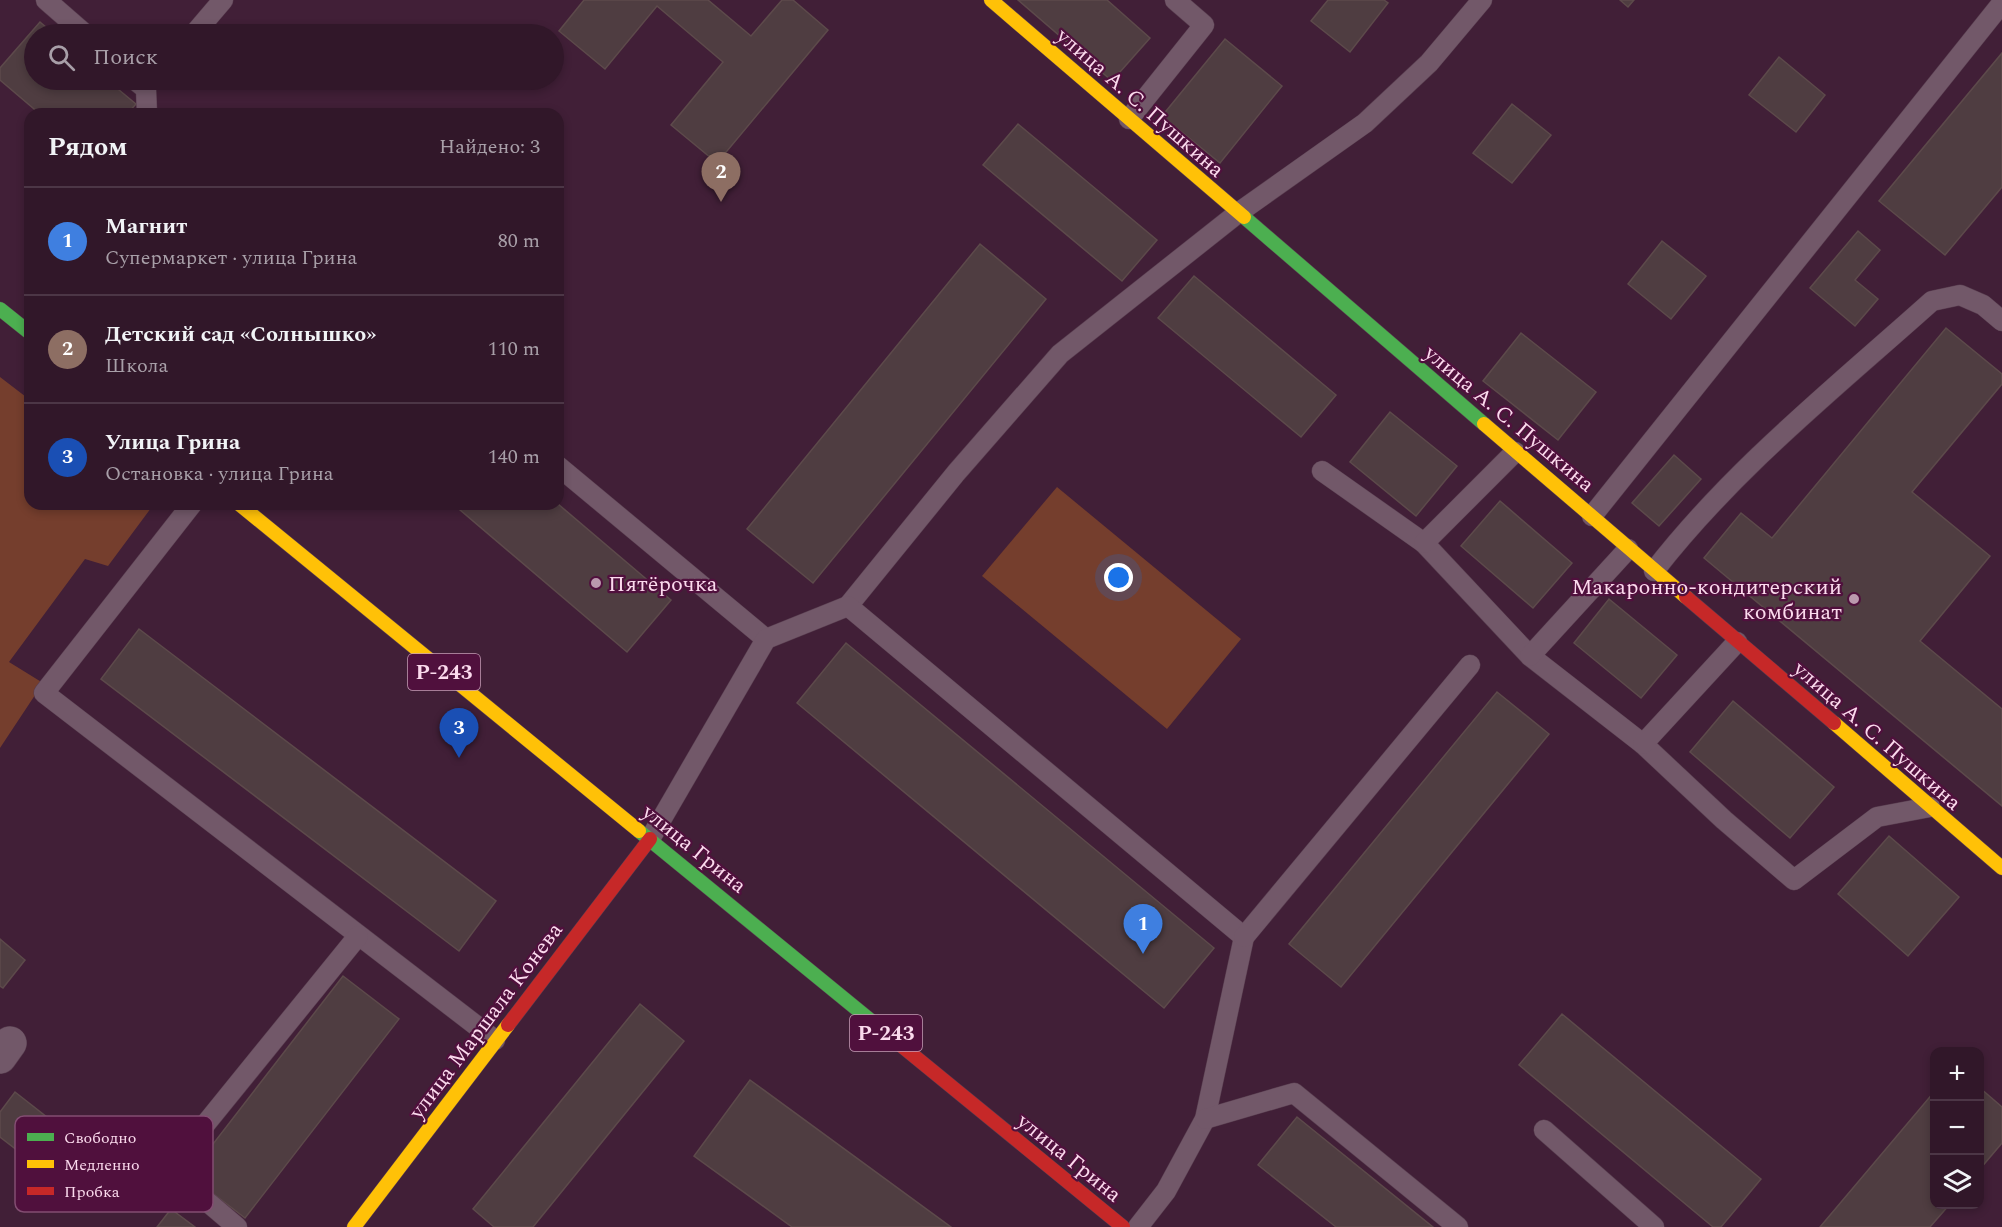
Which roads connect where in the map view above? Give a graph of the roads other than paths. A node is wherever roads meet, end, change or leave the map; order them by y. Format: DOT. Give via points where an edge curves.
graph roads {
  1 [pos="46,0"];
  2 [pos="224,0"];
  3 [pos="991,0"];
  4 [pos="1175,0"];
  5 [pos="1482,0"];
  6 [pos="2002,3"];
  7 [pos="74,24"];
  8 [pos="203,24"];
  9 [pos="145,90"];
  10 [pos="147,108"];
  11 [pos="1129,119"];
  12 [pos="1238,213"];
  13 [pos="0,309"];
  14 [pos="2002,321"];
  15 [pos="24,328"];
  16 [pos="1515,452"];
  17 [pos="564,471"];
  18 [pos="1322,471"];
  19 [pos="187,510"];
  20 [pos="262,511"];
  21 [pos="1592,516"];
  22 [pos="1424,543"];
  23 [pos="1628,549"];
  24 [pos="1654,571"];
  25 [pos="848,606"];
  26 [pos="766,639"];
  27 [pos="1737,642"];
  28 [pos="1530,656"];
  29 [pos="1470,665"];
  30 [pos="1643,744"];
  31 [pos="1930,807"];
  32 [pos="650,839"];
  33 [pos="2002,868"];
  34 [pos="358,936"];
  35 [pos="1244,937"];
  36 [pos="495,1040"];
  37 [pos="212,1116"];
  38 [pos="1205,1119"];
  39 [pos="1544,1130"];
  40 [pos="213,1207"];
  41 [pos="237,1227"];
  42 [pos="354,1227"];
  43 [pos="1123,1227"];
  44 [pos="1138,1227"];
  45 [pos="1458,1227"];
  46 [pos="1654,1227"];
  1 -- 7 [label="lane"];
  2 -- 8 [label="lane"];
  3 -- 11 [label="main road, улица А. С. Пушкина"];
  4 -- 11 [label="lane" via="1204,25"];
  5 -- 12 [label="lane" via="1430,63 1365,123"];
  6 -- 21 [label="lane"];
  9 -- 10 [label="lane"];
  11 -- 12 [label="main road, улица А. С. Пушкина"];
  12 -- 16 [label="main road, улица А. С. Пушкина"];
  12 -- 25 [label="lane" via="1060,354"];
  13 -- 15 [label="main road"];
  14 -- 24 [label="lane" via="1983,305 1960,295 1932,301 1736,478 1691,523"];
  16 -- 21 [label="main road, улица А. С. Пушкина"];
  16 -- 22 [label="lane"];
  17 -- 26 [label="lane"];
  18 -- 22 [label="lane"];
  19 -- 34 [label="lane" via="44,693"];
  20 -- 32 [label="main road, улица Грина / Р-243"];
  21 -- 23 [label="main road, улица А. С. Пушкина"];
  22 -- 28 [label="lane"];
  23 -- 24 [label="main road, улица А. С. Пушкина"];
  23 -- 28 [label="lane"];
  24 -- 27 [label="main road, улица А. С. Пушкина"];
  25 -- 26 [label="lane"];
  25 -- 35 [label="lane"];
  26 -- 32 [label="lane"];
  27 -- 30 [label="lane"];
  27 -- 31 [label="main road, улица А. С. Пушкина"];
  28 -- 30 [label="lane"];
  29 -- 35 [label="lane"];
  30 -- 31 [label="lane" via="1794,880 1877,817"];
  31 -- 33 [label="main road, улица А. С. Пушкина"];
  32 -- 36 [label="main road, улица Маршала Конева"];
  32 -- 43 [label="main road, улица Грина / Р-243"];
  34 -- 36 [label="lane"];
  34 -- 37 [label="lane"];
  35 -- 38 [label="lane"];
  36 -- 42 [label="main road, улица Маршала Конева"];
  38 -- 44 [label="lane" via="1166,1191"];
  38 -- 45 [label="lane" via="1294,1094"];
  39 -- 46 [label="lane"];
  40 -- 41 [label="lane"];
}
